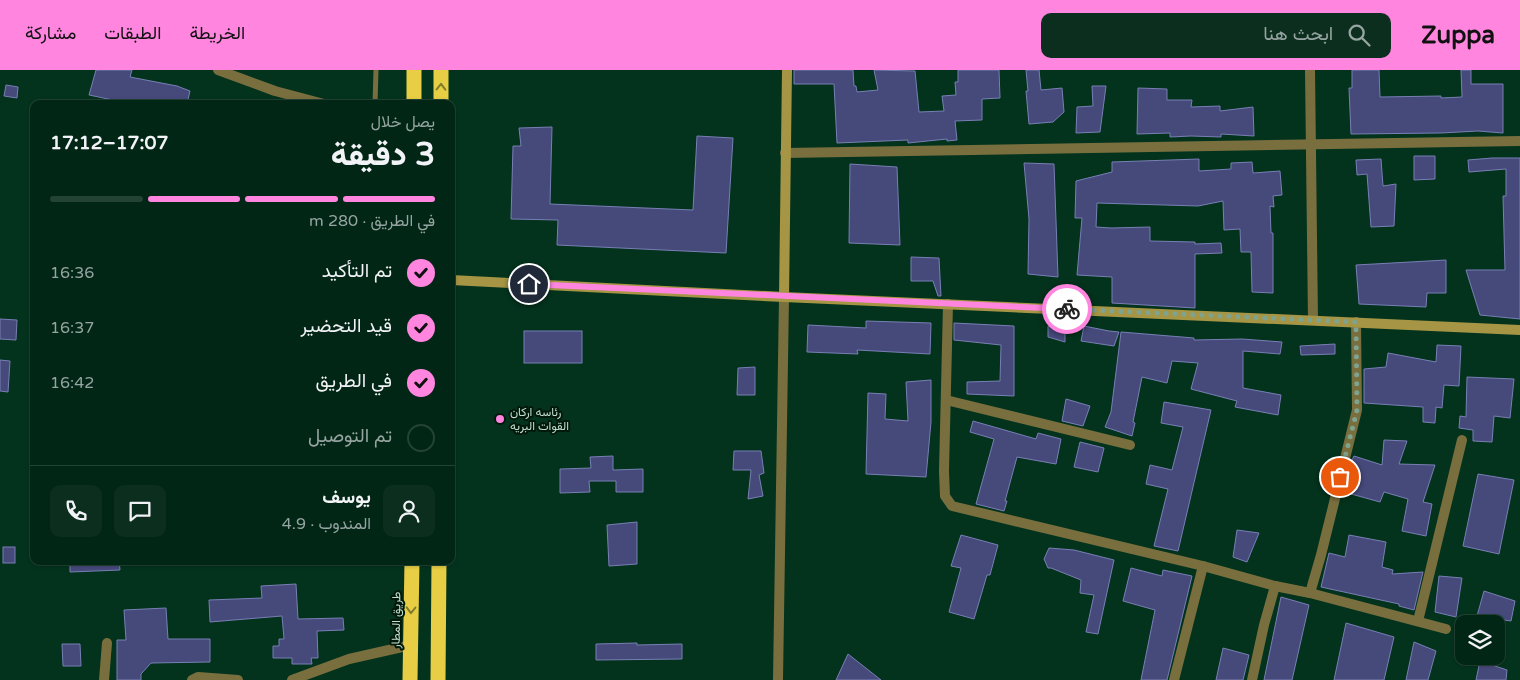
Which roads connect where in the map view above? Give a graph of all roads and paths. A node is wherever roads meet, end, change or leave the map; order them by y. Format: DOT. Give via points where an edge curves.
graph roads {
  1 [pos="218,70"];
  2 [pos="376,70"];
  3 [pos="414,70"];
  4 [pos="441,70"];
  5 [pos="787,70"];
  6 [pos="1310,70"];
  7 [pos="309,100"];
  8 [pos="375,100"];
  9 [pos="414,100"];
  10 [pos="441,100"];
  11 [pos="1520,141"];
  12 [pos="1310,144"];
  13 [pos="785,153"];
  14 [pos="455,280"];
  15 [pos="784,297"];
  16 [pos="948,304"];
  17 [pos="1312,320"];
  18 [pos="1356,322"];
  19 [pos="1520,330"];
  20 [pos="946,400"];
  21 [pos="1462,440"];
  22 [pos="1130,445"];
  23 [pos="412,565"];
  24 [pos="439,565"];
  25 [pos="1203,566"];
  26 [pos="1275,586"];
  27 [pos="1310,593"];
  28 [pos="1418,622"];
  29 [pos="1446,629"];
  30 [pos="107,643"];
  31 [pos="410,645"];
  32 [pos="104,680"];
  33 [pos="192,680"];
  34 [pos="238,680"];
  35 [pos="292,680"];
  36 [pos="410,680"];
  37 [pos="438,680"];
  38 [pos="778,680"];
  39 [pos="1174,680"];
  40 [pos="1252,680"];
  1 -- 7 [label="street"];
  2 -- 8 [label="lane"];
  3 -- 9 [label="highway"];
  10 -- 4 [label="highway, one-way"];
  5 -- 13 [label="street"];
  6 -- 12 [label="street"];
  11 -- 12 [label="street"];
  12 -- 13 [label="street"];
  12 -- 17 [label="street"];
  13 -- 15 [label="street"];
  14 -- 15 [label="street"];
  15 -- 16 [label="street"];
  15 -- 38 [label="street"];
  16 -- 17 [label="street"];
  16 -- 20 [label="street"];
  17 -- 18 [label="street"];
  18 -- 19 [label="street"];
  18 -- 27 [label="street" via="1357,410"];
  20 -- 22 [label="street"];
  20 -- 25 [label="street" via="945,496 952,506"];
  21 -- 28 [label="street"];
  23 -- 31 [label="highway, طريق المطار, one-way"];
  24 -- 37 [label="highway"];
  25 -- 26 [label="street"];
  25 -- 39 [label="street"];
  26 -- 27 [label="street"];
  26 -- 40 [label="street"];
  27 -- 28 [label="street"];
  28 -- 29 [label="street"];
  30 -- 32 [label="street"];
  31 -- 35 [label="street" via="349,659"];
  31 -- 36 [label="highway, طريق المطار"];
  33 -- 34 [label="street" via="198,677"];
}
